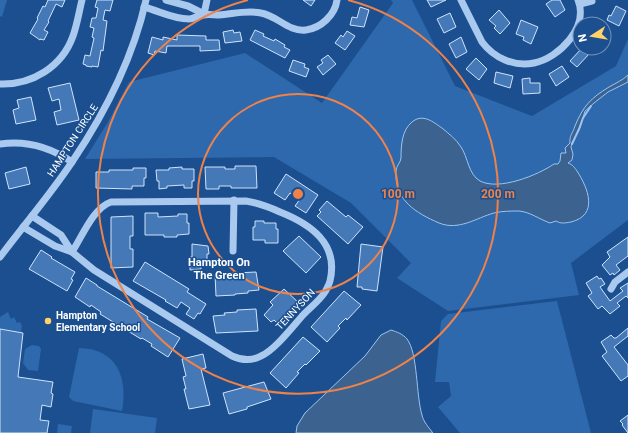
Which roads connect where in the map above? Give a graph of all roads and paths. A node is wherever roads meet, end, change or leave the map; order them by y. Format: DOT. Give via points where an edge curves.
graph roads {
  1 [pos="82,0"];
  2 [pos="166,0"];
  3 [pos="208,0"];
  4 [pos="337,0"];
  5 [pos="460,0"];
  6 [pos="592,1"];
  7 [pos="579,2"];
  8 [pos="145,4"];
  9 [pos="204,14"];
  10 [pos="0,84"];
  11 [pos="0,144"];
  12 [pos="72,162"];
  13 [pos="234,200"];
  14 [pos="32,216"];
  15 [pos="23,227"];
  16 [pos="233,251"];
  17 [pos="72,252"];
  18 [pos="0,257"];
  19 [pos="628,272"];
  20 [pos="612,289"];
  1 -- 10 [label="street" via="73,36 56,63 33,79"];
  2 -- 9 [label="street"];
  3 -- 9 [label="street"];
  4 -- 9 [label="street" via="333,13 327,19 306,30 293,29 263,13"];
  5 -- 7 [label="street" via="486,48 504,60 527,64 552,54 572,36 580,22"];
  6 -- 7 [label="street"];
  8 -- 9 [label="street" via="181,18 190,19"];
  8 -- 12 [label="street, HAMPTON CIRCLE" via="134,41 113,91"];
  11 -- 12 [label="street" via="33,144 54,151"];
  12 -- 14 [label="street, HAMPTON CIRCLE"];
  13 -- 16 [label="street"];
  13 -- 17 [label="street, TENNYSON" via="108,203 95,212"];
  13 -- 17 [label="street, TENNYSON" via="262,204 297,219 320,236 330,257 330,281 326,291 276,345 261,357 248,360 232,356 114,283 82,262"];
  14 -- 15 [label="street, HAMPTON CIRCLE"];
  14 -- 17 [label="street, TENNYSON" via="61,235"];
  15 -- 17 [label="street, TENNYSON" via="55,246"];
  15 -- 18 [label="street, HAMPTON CIRCLE"];
  19 -- 20 [label="street" via="614,282"];
}
